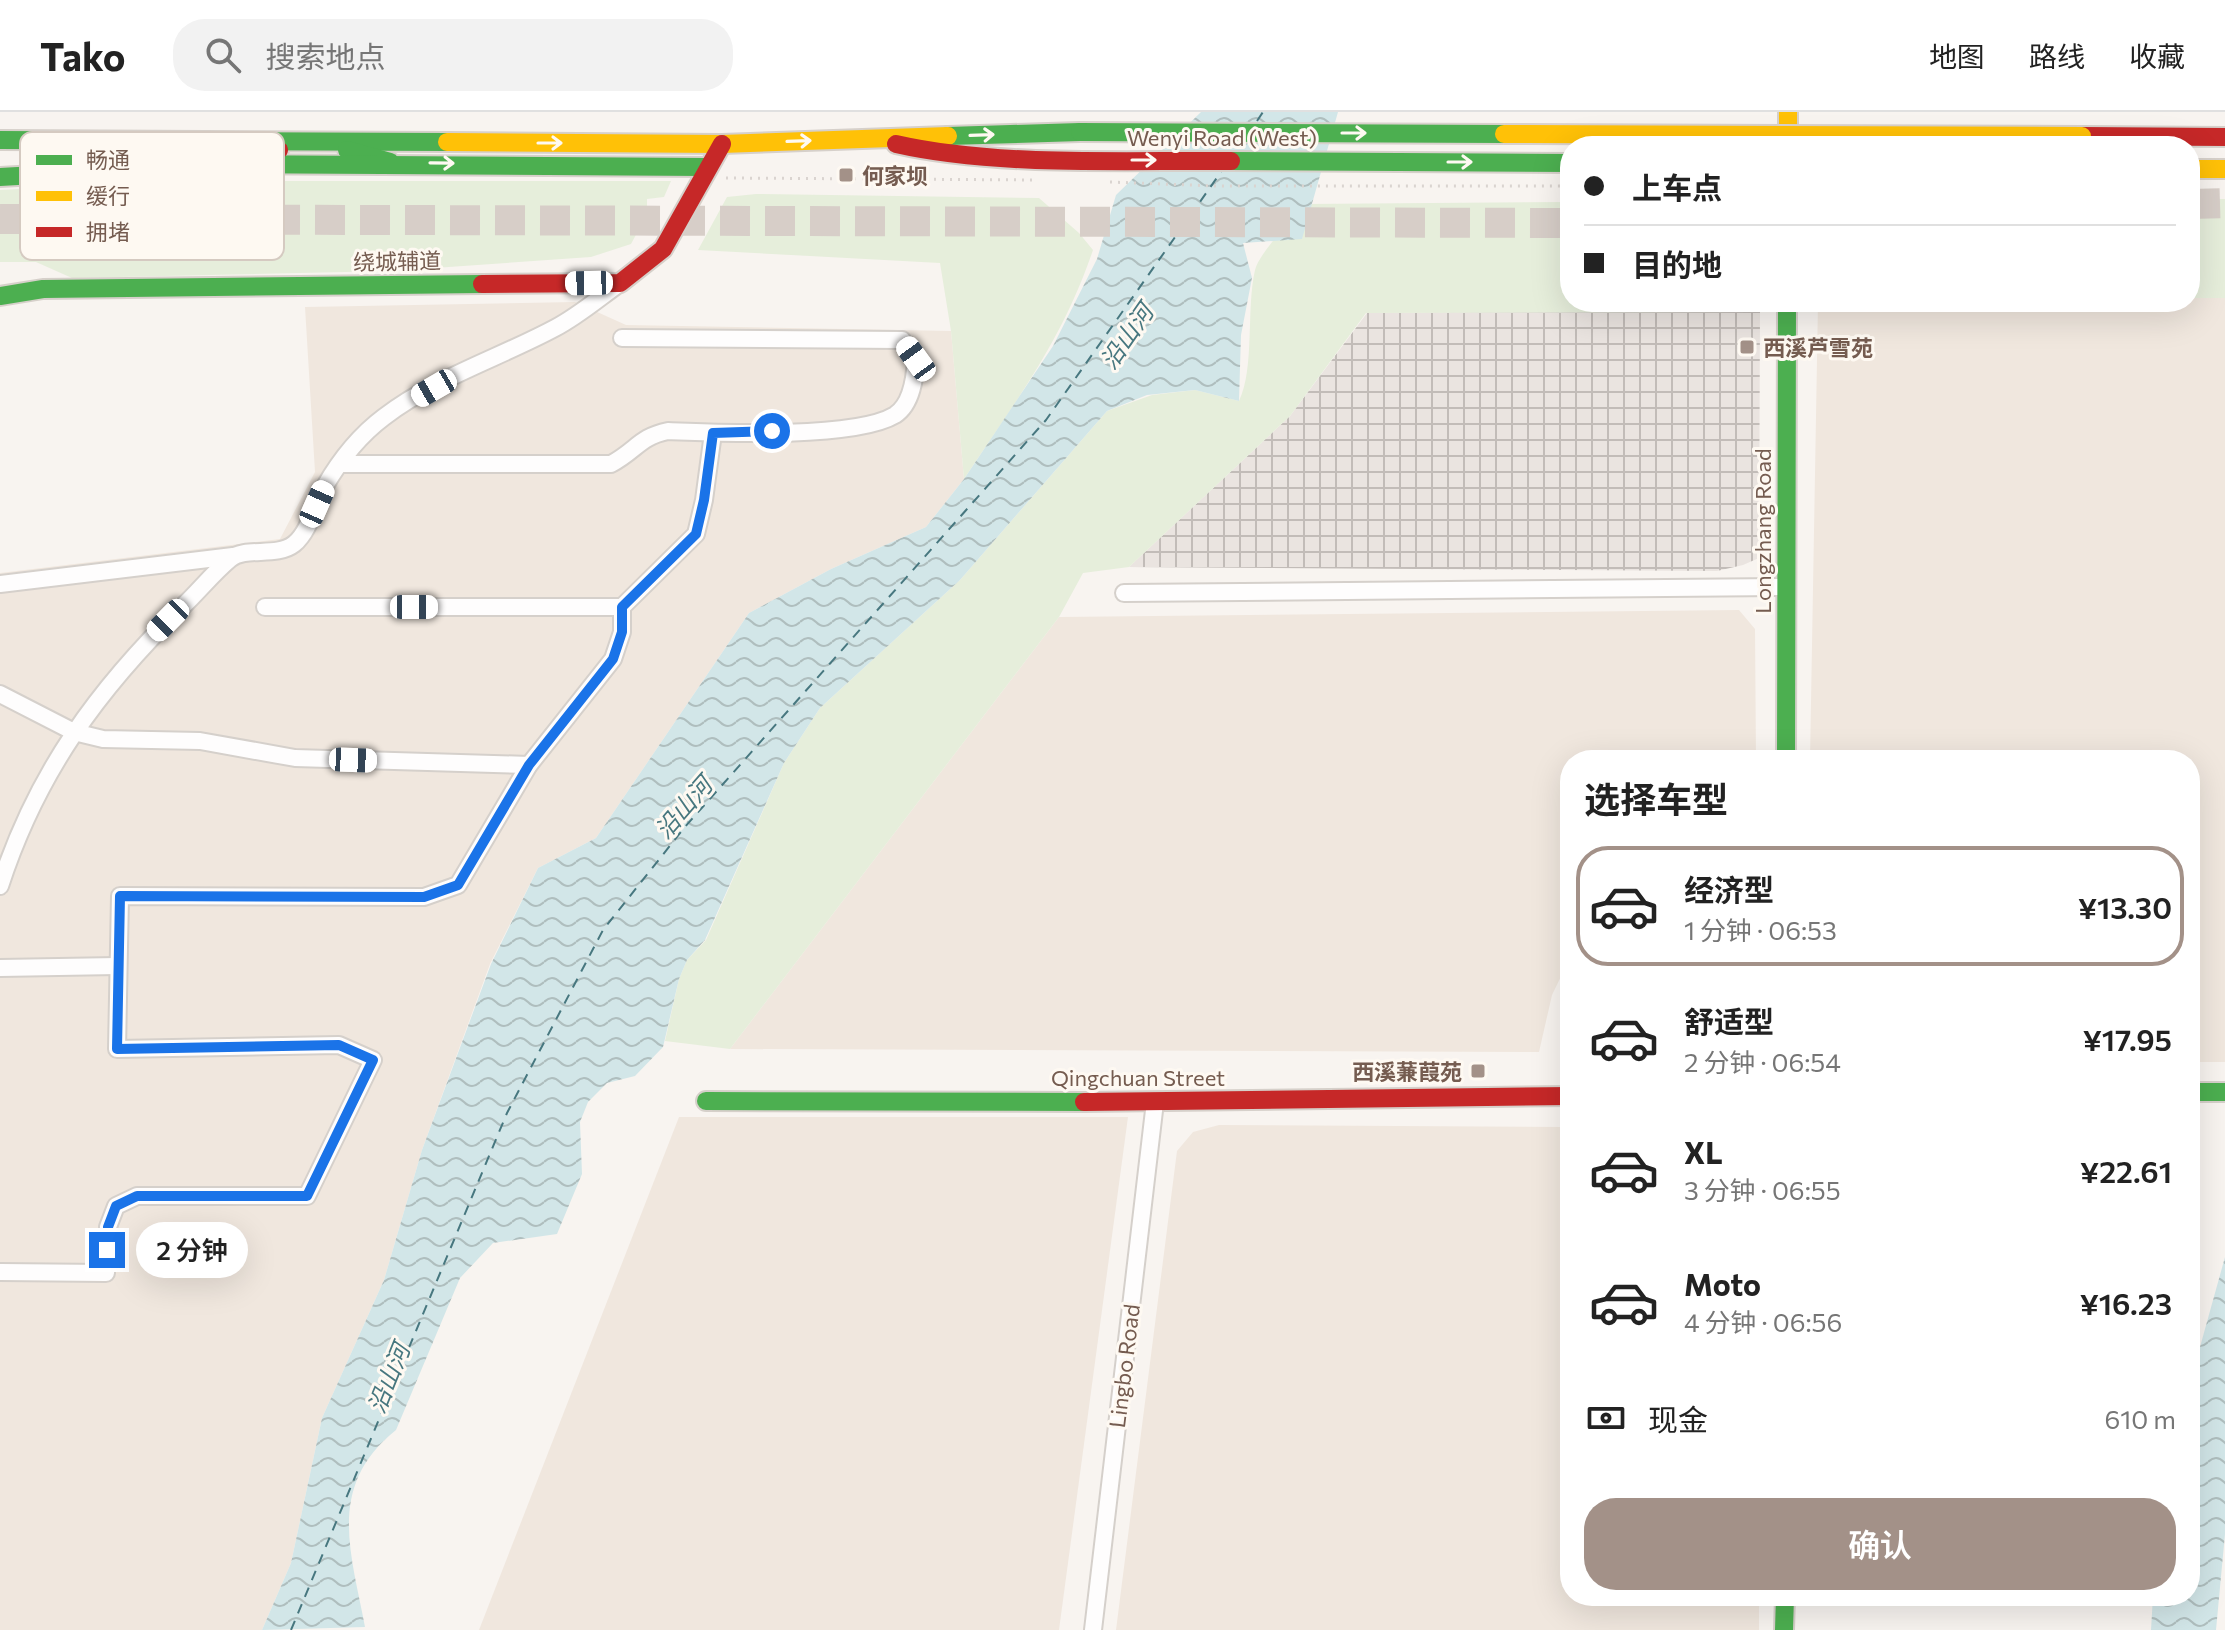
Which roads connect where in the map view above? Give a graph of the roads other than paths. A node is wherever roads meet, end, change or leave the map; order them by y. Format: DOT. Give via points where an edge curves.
graph roads {
  1 [pos="1788,112"];
  2 [pos="1788,136"];
  3 [pos="2082,136"];
  4 [pos="2200,137"];
  5 [pos="2225,137"];
  6 [pos="876,139"];
  7 [pos="0,140"];
  8 [pos="20,140"];
  9 [pos="284,141"];
  10 [pos="313,141"];
  11 [pos="722,144"];
  12 [pos="284,149"];
  13 [pos="390,162"];
  14 [pos="1560,162"];
  15 [pos="284,163"];
  16 [pos="2200,169"];
  17 [pos="2225,169"];
  18 [pos="704,172"];
  19 [pos="20,176"];
  20 [pos="0,177"];
  21 [pos="620,283"];
  22 [pos="0,296"];
  23 [pos="1787,312"];
  24 [pos="622,338"];
  25 [pos="713,433"];
  26 [pos="340,464"];
  27 [pos="233,556"];
  28 [pos="0,584"];
  29 [pos="1785,587"];
  30 [pos="1124,593"];
  31 [pos="265,607"];
  32 [pos="622,607"];
  33 [pos="0,694"];
  34 [pos="74,732"];
  35 [pos="1786,750"];
  36 [pos="529,765"];
  37 [pos="0,827"];
  38 [pos="17,834"];
  39 [pos="0,886"];
  40 [pos="117,966"];
  41 [pos="0,968"];
  42 [pos="2200,1092"];
  43 [pos="2225,1092"];
  44 [pos="1560,1096"];
  45 [pos="706,1101"];
  46 [pos="1155,1102"];
  47 [pos="0,1272"];
  48 [pos="1785,1606"];
  49 [pos="1093,1630"];
  50 [pos="1784,1630"];
  1 -- 2 [label="main road"];
  6 -- 3 [label="main road, Wenyi Road (West), one-way, bridge" via="1080,132"];
  4 -- 5 [label="main road, Wenyi Road (West), one-way, bridge"];
  11 -- 6 [label="main road, Wenyi Road (West), one-way"];
  6 -- 14 [label="main road, Wenyi Road (West), one-way" via="926,151 1066,160"];
  7 -- 8 [label="main road, Wenyi Road (West)"];
  9 -- 10 [label="main road, Wenyi Road (West)"];
  10 -- 11 [label="main road, Wenyi Road (West), one-way"];
  10 -- 12 [label="main road"];
  10 -- 13 [label="main road"];
  11 -- 18 [label="main road"];
  13 -- 15 [label="main road"];
  13 -- 18 [label="main road, one-way"];
  16 -- 17 [label="main road"];
  18 -- 21 [label="main road" via="663,249"];
  19 -- 20 [label="main road"];
  21 -- 22 [label="main road, 绕城辅道" via="43,289"];
  21 -- 26 [label="street" via="558,327 385,416"];
  23 -- 29 [label="main road, Longzhang Road"];
  24 -- 25 [label="street" via="902,340 916,359 914,386 898,414 861,429"];
  25 -- 26 [label="street" via="646,435 631,453 611,464"];
  25 -- 32 [label="street" via="696,534"];
  26 -- 27 [label="street" via="294,544"];
  27 -- 28 [label="street"];
  27 -- 34 [label="street" via="153,635"];
  29 -- 30 [label="street"];
  29 -- 35 [label="main road, Longzhang Road"];
  31 -- 32 [label="street"];
  32 -- 36 [label="street" via="622,632 613,659"];
  33 -- 34 [label="street"];
  34 -- 36 [label="street" via="103,739 200,741 295,758"];
  34 -- 38 [label="street" via="47,772"];
  36 -- 40 [label="street" via="458,885 446,891 424,897 120,896"];
  37 -- 38 [label="street"];
  38 -- 39 [label="street"];
  40 -- 41 [label="street"];
  40 -- 47 [label="street" via="117,1049 339,1045 373,1060 307,1196 137,1196 116,1206 108,1227 106,1273"];
  42 -- 43 [label="main road"];
  44 -- 46 [label="main road, Qingchuan Street"];
  45 -- 46 [label="main road, Qingchuan Street"];
  46 -- 49 [label="street, Lingbo Road"];
  48 -- 50 [label="main road"];
}
